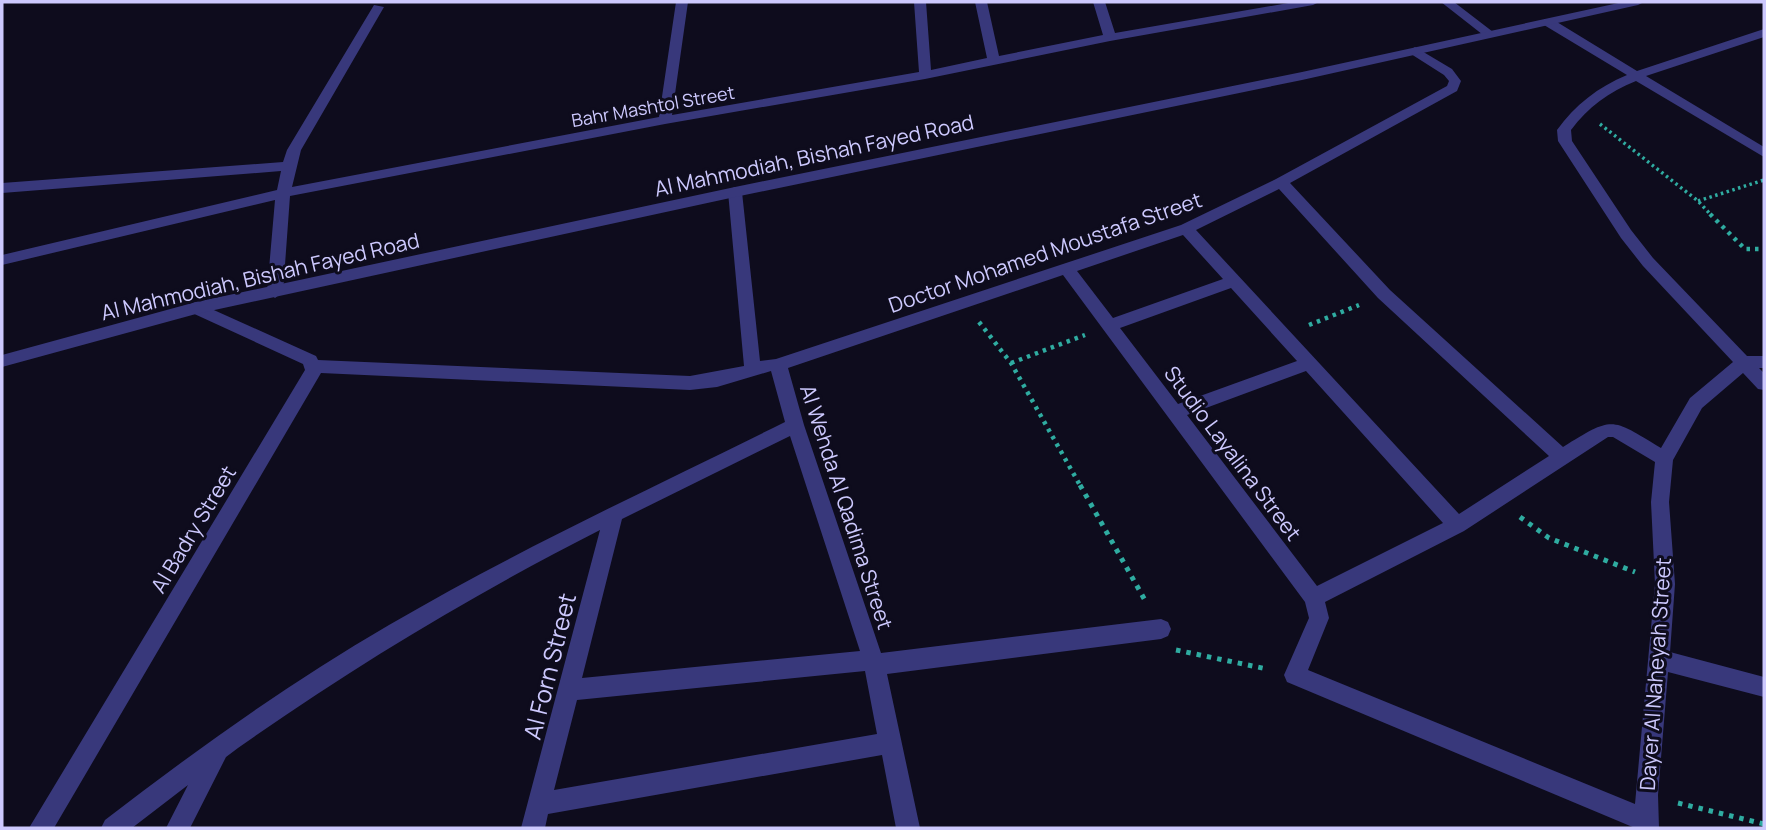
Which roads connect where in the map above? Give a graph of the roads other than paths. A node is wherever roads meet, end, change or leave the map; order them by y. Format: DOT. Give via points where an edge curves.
graph roads {
  1 [pos="682,2"];
  2 [pos="920,2"];
  3 [pos="981,2"];
  4 [pos="1099,2"];
  5 [pos="1313,2"];
  6 [pos="1447,2"];
  7 [pos="1639,2"];
  8 [pos="379,8"];
  9 [pos="1548,22"];
  10 [pos="1764,33"];
  11 [pos="1492,35"];
  12 [pos="1111,37"];
  13 [pos="1746,39"];
  14 [pos="1764,49"];
  15 [pos="1415,51"];
  16 [pos="995,61"];
  17 [pos="925,75"];
  18 [pos="1635,75"];
  19 [pos="665,120"];
  20 [pos="1764,153"];
  21 [pos="288,166"];
  22 [pos="1281,182"];
  23 [pos="2,188"];
  24 [pos="735,192"];
  25 [pos="284,193"];
  26 [pos="1186,229"];
  27 [pos="2,260"];
  28 [pos="1067,269"];
  29 [pos="1233,281"];
  30 [pos="275,292"];
  31 [pos="196,308"];
  32 [pos="1108,326"];
  33 [pos="2,361"];
  34 [pos="1744,362"];
  35 [pos="1764,362"];
  36 [pos="1308,364"];
  37 [pos="777,365"];
  38 [pos="314,366"];
  39 [pos="754,370"];
  40 [pos="1764,383"];
  41 [pos="1174,413"];
  42 [pos="795,425"];
  43 [pos="1563,458"];
  44 [pos="1664,459"];
  45 [pos="614,515"];
  46 [pos="1457,525"];
  47 [pos="1314,598"];
  48 [pos="1161,629"];
  49 [pos="1658,659"];
  50 [pos="873,660"];
  51 [pos="1764,687"];
  52 [pos="570,690"];
  53 [pos="892,742"];
  54 [pos="219,749"];
  55 [pos="541,804"];
  56 [pos="1647,824"];
  57 [pos="41,828"];
  58 [pos="113,828"];
  59 [pos="178,828"];
  60 [pos="533,828"];
  61 [pos="908,828"];
  1 -- 19 [label="street"];
  2 -- 17 [label="street"];
  3 -- 16 [label="street"];
  4 -- 12 [label="street"];
  5 -- 12 [label="street, Bahr Mashtol Street"];
  6 -- 11 [label="street"];
  7 -- 9 [label="street, Al Mahmodiah, Bishah Fayed Road"];
  8 -- 21 [label="street"];
  9 -- 11 [label="street, Al Mahmodiah, Bishah Fayed Road"];
  9 -- 18 [label="street"];
  10 -- 13 [label="street"];
  11 -- 15 [label="street, Al Mahmodiah, Bishah Fayed Road"];
  12 -- 16 [label="street, Bahr Mashtol Street"];
  13 -- 14 [label="street"];
  13 -- 18 [label="street"];
  15 -- 22 [label="street, Doctor Mohamed Moustafa Street" via="1448,72 1455,81 1452,88"];
  15 -- 24 [label="street, Al Mahmodiah, Bishah Fayed Road"];
  16 -- 17 [label="street, Bahr Mashtol Street"];
  17 -- 19 [label="street, Bahr Mashtol Street"];
  18 -- 20 [label="street"];
  18 -- 34 [label="street" via="1580,109 1564,130 1566,141 1648,262"];
  19 -- 25 [label="street, Bahr Mashtol Street"];
  21 -- 23 [label="street"];
  21 -- 25 [label="street"];
  22 -- 26 [label="street, Doctor Mohamed Moustafa Street"];
  22 -- 43 [label="street" via="1384,294"];
  24 -- 30 [label="street, Al Mahmodiah, Bishah Fayed Road"];
  24 -- 39 [label="street"];
  25 -- 27 [label="street, Bahr Mashtol Street"];
  25 -- 30 [label="street"];
  26 -- 28 [label="street, Doctor Mohamed Moustafa Street"];
  26 -- 29 [label="street"];
  28 -- 32 [label="street, Studio Layalina Street"];
  28 -- 37 [label="street, Doctor Mohamed Moustafa Street"];
  29 -- 32 [label="street"];
  29 -- 36 [label="street"];
  30 -- 31 [label="street, Al Mahmodiah, Bishah Fayed Road"];
  31 -- 33 [label="street, Al Mahmodiah, Bishah Fayed Road"];
  31 -- 38 [label="street" via="310,360"];
  32 -- 41 [label="street, Studio Layalina Street"];
  34 -- 35 [label="street"];
  34 -- 40 [label="street"];
  34 -- 44 [label="street, Dayer Al Naheyah Street" via="1696,403"];
  36 -- 41 [label="street"];
  36 -- 46 [label="street"];
  37 -- 39 [label="street, Al Wehda Al Qadima Street"];
  37 -- 42 [label="street, Al Wehda Al Qadima Street"];
  38 -- 39 [label="street, Al Wehda Al Qadima Street" via="690,383"];
  38 -- 57 [label="street, Al Badry Street"];
  41 -- 47 [label="street, Studio Layalina Street"];
  42 -- 45 [label="street"];
  42 -- 50 [label="street, Al Wehda Al Qadima Street"];
  43 -- 44 [label="street" via="1610,428"];
  43 -- 46 [label="street"];
  44 -- 49 [label="street, Dayer Al Naheyah Street" via="1660,502 1665,584"];
  45 -- 52 [label="street, Al Forn Street"];
  45 -- 54 [label="street" via="434,609"];
  46 -- 47 [label="street"];
  47 -- 56 [label="street" via="1319,618 1295,675"];
  48 -- 50 [label="street, Al Wehda Al Qadima Street" via="882,664"];
  49 -- 51 [label="street"];
  49 -- 56 [label="street, Dayer Al Naheyah Street"];
  50 -- 52 [label="street"];
  50 -- 53 [label="street"];
  52 -- 55 [label="street, Al Forn Street"];
  53 -- 55 [label="street"];
  53 -- 61 [label="street"];
  54 -- 58 [label="street"];
  54 -- 59 [label="street"];
  55 -- 60 [label="street, Al Forn Street"];
}
